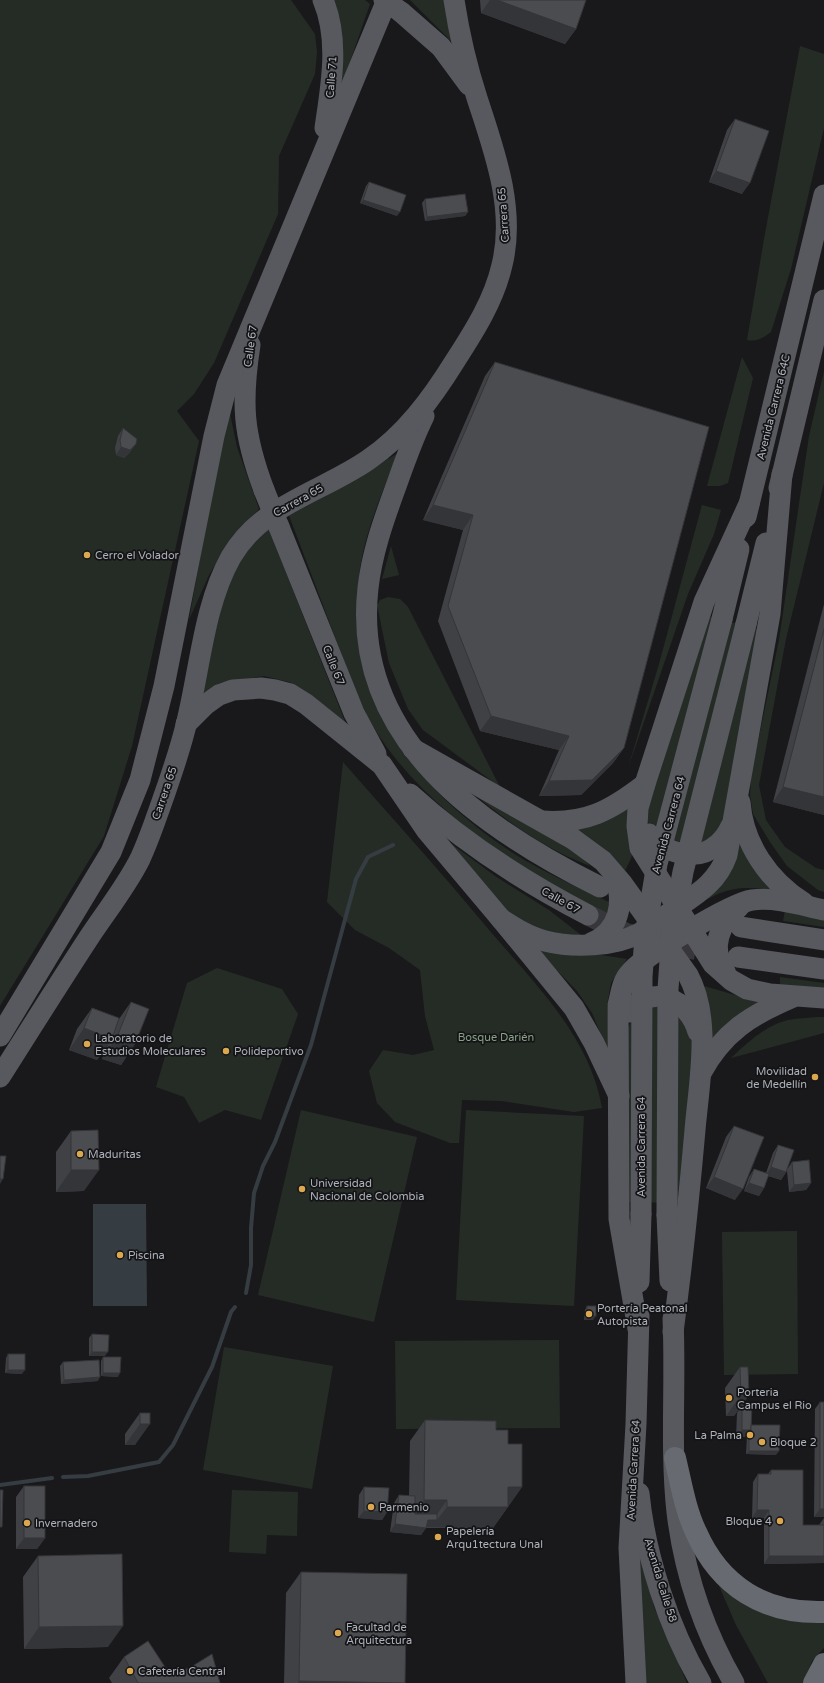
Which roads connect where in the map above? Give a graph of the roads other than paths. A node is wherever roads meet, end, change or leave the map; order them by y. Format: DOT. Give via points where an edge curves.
graph roads {
  1 [pos="323,0"];
  2 [pos="454,0"];
  3 [pos="391,4"];
  4 [pos="477,98"];
  5 [pos="321,156"];
  6 [pos="824,195"];
  7 [pos="824,300"];
  8 [pos="255,315"];
  9 [pos="440,384"];
  10 [pos="782,474"];
  11 [pos="749,504"];
  12 [pos="722,619"];
  13 [pos="186,724"];
  14 [pos="413,749"];
  15 [pos="382,765"];
  16 [pos="645,784"];
  17 [pos="739,785"];
  18 [pos="638,808"];
  19 [pos="537,820"];
  20 [pos="731,826"];
  21 [pos="606,879"];
  22 [pos="750,900"];
  23 [pos="677,908"];
  24 [pos="817,908"];
  25 [pos="588,915"];
  26 [pos="502,919"];
  27 [pos="652,924"];
  28 [pos="741,927"];
  29 [pos="691,930"];
  30 [pos="824,940"];
  31 [pos="587,945"];
  32 [pos="667,946"];
  33 [pos="738,957"];
  34 [pos="824,969"];
  35 [pos="731,980"];
  36 [pos="796,996"];
  37 [pos="824,998"];
  38 [pos="0,1036"];
  39 [pos="618,1040"];
  40 [pos="702,1046"];
  41 [pos="0,1077"];
  42 [pos="699,1078"];
  43 [pos="619,1096"];
  44 [pos="638,1329"];
  45 [pos="673,1332"];
  46 [pos="636,1424"];
  47 [pos="675,1458"];
  48 [pos="824,1612"];
  49 [pos="824,1664"];
  50 [pos="636,1683"];
  51 [pos="701,1683"];
  52 [pos="734,1683"];
  53 [pos="814,1683"];
  1 -- 5 [label="main road, Calle 71" via="333,43 330,98"];
  2 -- 4 [label="main road, Carrera 65"];
  3 -- 4 [label="main road" via="441,47"];
  3 -- 5 [label="main road"];
  4 -- 9 [label="main road, Carrera 65" via="496,158 504,202 506,248 500,274 482,318"];
  5 -- 8 [label="main road"];
  6 -- 11 [label="main road, Avenida Carrera 64C"];
  7 -- 10 [label="main road"];
  8 -- 15 [label="main road, Calle 67, bridge" via="245,379 244,412 249,447 354,713"];
  8 -- 38 [label="main road" via="232,369 221,407 164,686 140,780 111,852"];
  9 -- 13 [label="main road, Carrera 65" via="412,420 384,448 348,473 279,508 259,523 244,539 220,580 212,604"];
  9 -- 14 [label="main road" via="418,429 388,508 375,546 368,590 368,640 377,682 390,713"];
  10 -- 17 [label="main road" via="770,614"];
  10 -- 45 [label="main road, bridge" via="683,872 672,932 668,989 667,1215"];
  11 -- 12 [label="main road, Avenida Carrera 64C"];
  11 -- 16 [label="main road" via="704,602"];
  12 -- 44 [label="main road, Avenida Carrera 64, bridge" via="657,864 646,929 642,977"];
  13 -- 15 [label="main road" via="219,695 233,690 275,690 290,694 306,704"];
  13 -- 41 [label="main road, Carrera 65" via="140,860"];
  14 -- 19 [label="main road"];
  14 -- 21 [label="main road" via="468,805 494,827 524,846"];
  15 -- 25 [label="main road, Calle 67" via="425,808 487,855"];
  15 -- 26 [label="main road" via="427,831"];
  16 -- 18 [label="main road"];
  16 -- 19 [label="main road" via="621,803 594,816 571,821"];
  17 -- 20 [label="main road"];
  17 -- 24 [label="main road" via="742,819 756,853 781,886"];
  18 -- 20 [label="main road" via="641,822 656,843 680,853 693,855 708,851 719,844"];
  18 -- 23 [label="main road" via="637,838 640,848"];
  19 -- 21 [label="main road" via="588,849"];
  20 -- 23 [label="main road" via="727,855 717,876 702,891"];
  21 -- 27 [label="main road"];
  21 -- 31 [label="main road" via="618,889 618,917 607,934"];
  22 -- 24 [label="main road" via="766,899"];
  22 -- 29 [label="main road" via="725,910"];
  22 -- 35 [label="main road" via="732,913 720,933 718,956 722,968"];
  23 -- 27 [label="main road"];
  23 -- 29 [label="main road"];
  26 -- 31 [label="main road" via="516,929 544,941"];
  26 -- 43 [label="main road" via="574,1008 594,1042"];
  27 -- 31 [label="main road" via="627,938"];
  27 -- 32 [label="main road"];
  28 -- 30 [label="main road"];
  29 -- 32 [label="main road"];
  29 -- 35 [label="main road" via="714,964"];
  32 -- 39 [label="main road" via="638,965 624,981 618,1005"];
  32 -- 40 [label="main road" via="696,988 700,1006"];
  33 -- 34 [label="main road"];
  35 -- 36 [label="main road" via="757,992"];
  36 -- 37 [label="main road"];
  36 -- 42 [label="main road" via="759,1013 730,1034 714,1052"];
  39 -- 40 [label="main road" via="627,1015 634,1005 648,998 664,997 677,1001 688,1011 696,1025"];
  39 -- 43 [label="main road"];
  40 -- 42 [label="main road"];
  42 -- 45 [label="main road" via="687,1223"];
  43 -- 44 [label="main road" via="619,1218"];
  44 -- 46 [label="main road, Avenida Carrera 64"];
  45 -- 47 [label="main road"];
  46 -- 50 [label="main road, Avenida Carrera 64" via="629,1548"];
  46 -- 51 [label="main road, Avenida Calle 58" via="640,1497 652,1561 677,1633"];
  47 -- 48 [label="highway" via="695,1531 710,1558 727,1578 739,1589 770,1605 807,1612"];
  47 -- 52 [label="main road" via="677,1513 688,1572 707,1629"];
  49 -- 53 [label="highway"];
}
